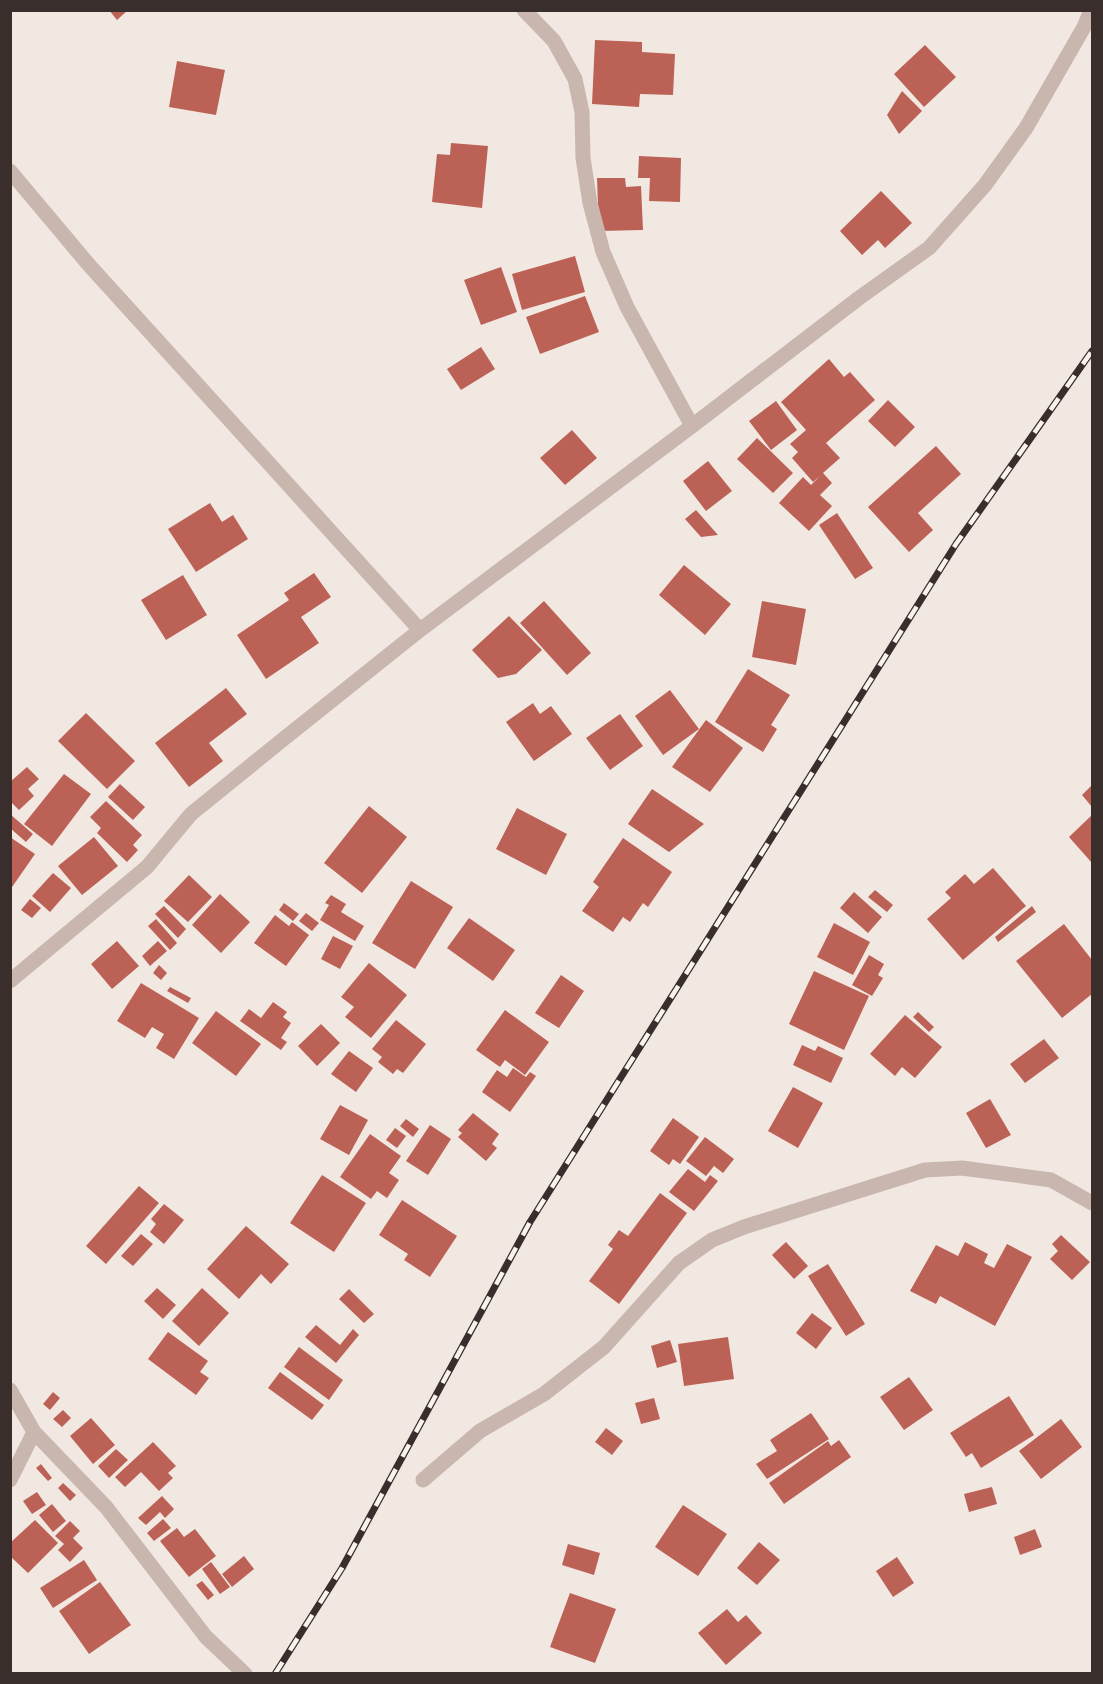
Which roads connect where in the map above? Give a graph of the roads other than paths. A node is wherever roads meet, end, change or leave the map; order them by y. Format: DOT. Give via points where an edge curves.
graph roads {
  1 [pos="524,10"];
  2 [pos="1091,10"];
  3 [pos="10,171"];
  4 [pos="692,426"];
  5 [pos="420,630"];
  6 [pos="10,981"];
  7 [pos="1092,1203"];
  8 [pos="10,1389"];
  9 [pos="34,1432"];
  10 [pos="10,1480"];
  11 [pos="423,1480"];
  12 [pos="245,1674"];
  1 -- 4 [label="street" via="554,42 575,79 590,203 603,252 627,307"];
  2 -- 4 [label="street" via="1026,128 985,185 929,248"];
  3 -- 5 [label="street" via="89,265"];
  4 -- 5 [label="street"];
  5 -- 6 [label="street" via="192,814 147,867"];
  7 -- 11 [label="street" via="1051,1180 962,1168 925,1170 712,1240 679,1263 604,1347 544,1394 480,1431"];
  8 -- 9 [label="street"];
  9 -- 10 [label="street"];
  9 -- 12 [label="street" via="106,1508 206,1637"];
}
